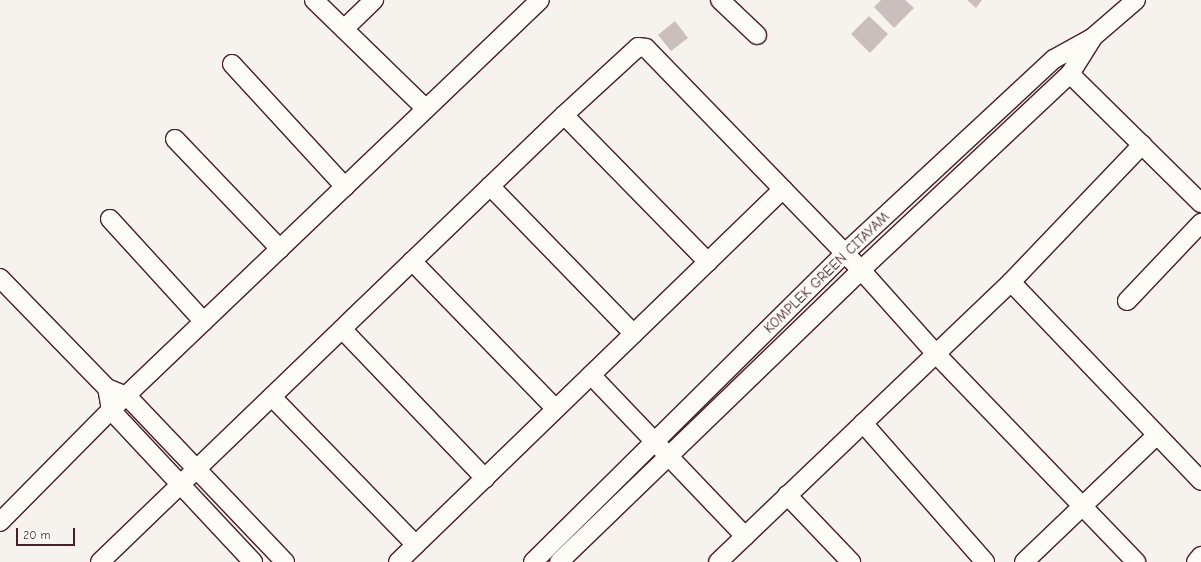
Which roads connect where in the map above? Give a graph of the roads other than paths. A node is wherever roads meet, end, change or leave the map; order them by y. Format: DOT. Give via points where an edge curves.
graph roads {
  1 [pos="314,0"];
  2 [pos="374,0"];
  3 [pos="540,0"];
  4 [pos="720,0"];
  5 [pos="1136,0"];
  6 [pos="344,29"];
  7 [pos="757,35"];
  8 [pos="1092,38"];
  9 [pos="232,64"];
  10 [pos="1070,74"];
  11 [pos="426,109"];
  12 [pos="564,114"];
  13 [pos="175,139"];
  14 [pos="1142,145"];
  15 [pos="490,186"];
  16 [pos="345,187"];
  17 [pos="783,189"];
  18 [pos="1201,203"];
  19 [pos="110,219"];
  20 [pos="1201,223"];
  21 [pos="280,249"];
  22 [pos="845,253"];
  23 [pos="412,261"];
  24 [pos="708,262"];
  25 [pos="861,270"];
  26 [pos="0,278"];
  27 [pos="1011,282"];
  28 [pos="1127,301"];
  29 [pos="204,322"];
  30 [pos="342,329"];
  31 [pos="634,334"];
  32 [pos="936,354"];
  33 [pos="591,375"];
  34 [pos="107,388"];
  35 [pos="127,396"];
  36 [pos="272,397"];
  37 [pos="112,410"];
  38 [pos="556,410"];
  39 [pos="863,423"];
  40 [pos="1158,435"];
  41 [pos="655,443"];
  42 [pos="668,456"];
  43 [pos="197,470"];
  44 [pos="485,478"];
  45 [pos="1201,481"];
  46 [pos="181,484"];
  47 [pos="787,496"];
  48 [pos="1083,507"];
  49 [pos="0,522"];
  50 [pos="745,536"];
  51 [pos="416,545"];
  52 [pos="1201,556"];
  53 [pos="108,559"];
  54 [pos="254,562"];
  55 [pos="285,562"];
  56 [pos="398,562"];
  57 [pos="533,562"];
  58 [pos="559,562"];
  59 [pos="718,562"];
  60 [pos="851,562"];
  61 [pos="985,562"];
  62 [pos="1024,562"];
  63 [pos="1136,562"];
  64 [pos="1196,562"];
  1 -- 6 [label="street"];
  2 -- 6 [label="street"];
  3 -- 11 [label="street"];
  4 -- 7 [label="street"];
  5 -- 8 [label="street, KOMPLEK GREEN CITAYAM"];
  6 -- 11 [label="street"];
  8 -- 10 [label="street"];
  8 -- 22 [label="street, KOMPLEK GREEN CITAYAM" via="1054,59"];
  9 -- 16 [label="street"];
  10 -- 14 [label="street"];
  10 -- 25 [label="street"];
  11 -- 16 [label="street"];
  12 -- 15 [label="street"];
  12 -- 17 [label="street" via="630,51 638,47 646,48"];
  12 -- 24 [label="street"];
  13 -- 21 [label="street"];
  14 -- 18 [label="street"];
  14 -- 27 [label="street"];
  15 -- 23 [label="street"];
  15 -- 31 [label="street"];
  16 -- 21 [label="street"];
  17 -- 22 [label="street"];
  17 -- 24 [label="street"];
  19 -- 29 [label="street"];
  20 -- 28 [label="street"];
  21 -- 29 [label="street"];
  22 -- 25 [label="street"];
  22 -- 41 [label="street, KOMPLEK GREEN CITAYAM"];
  23 -- 30 [label="street"];
  23 -- 38 [label="street"];
  24 -- 31 [label="street"];
  25 -- 32 [label="street"];
  25 -- 42 [label="street"];
  26 -- 34 [label="street"];
  27 -- 32 [label="street"];
  27 -- 40 [label="street"];
  29 -- 35 [label="street"];
  30 -- 36 [label="street"];
  30 -- 44 [label="street"];
  31 -- 33 [label="street"];
  32 -- 39 [label="street"];
  32 -- 48 [label="street"];
  33 -- 38 [label="street"];
  33 -- 41 [label="street"];
  34 -- 35 [label="street"];
  34 -- 37 [label="street"];
  35 -- 37 [label="street"];
  35 -- 43 [label="street"];
  36 -- 43 [label="street"];
  36 -- 51 [label="street"];
  37 -- 46 [label="street"];
  37 -- 49 [label="street"];
  38 -- 44 [label="street"];
  39 -- 47 [label="street"];
  39 -- 61 [label="street"];
  40 -- 45 [label="street"];
  40 -- 48 [label="street"];
  41 -- 42 [label="street"];
  41 -- 57 [label="street, KOMPLEK GREEN CITAYAM"];
  42 -- 50 [label="street"];
  42 -- 58 [label="street"];
  43 -- 46 [label="street"];
  43 -- 55 [label="street"];
  44 -- 51 [label="street"];
  46 -- 53 [label="street"];
  46 -- 54 [label="street"];
  47 -- 50 [label="street"];
  47 -- 60 [label="street"];
  48 -- 62 [label="street"];
  48 -- 63 [label="street"];
  50 -- 59 [label="street"];
  51 -- 56 [label="street"];
  52 -- 64 [label="street"];
}
